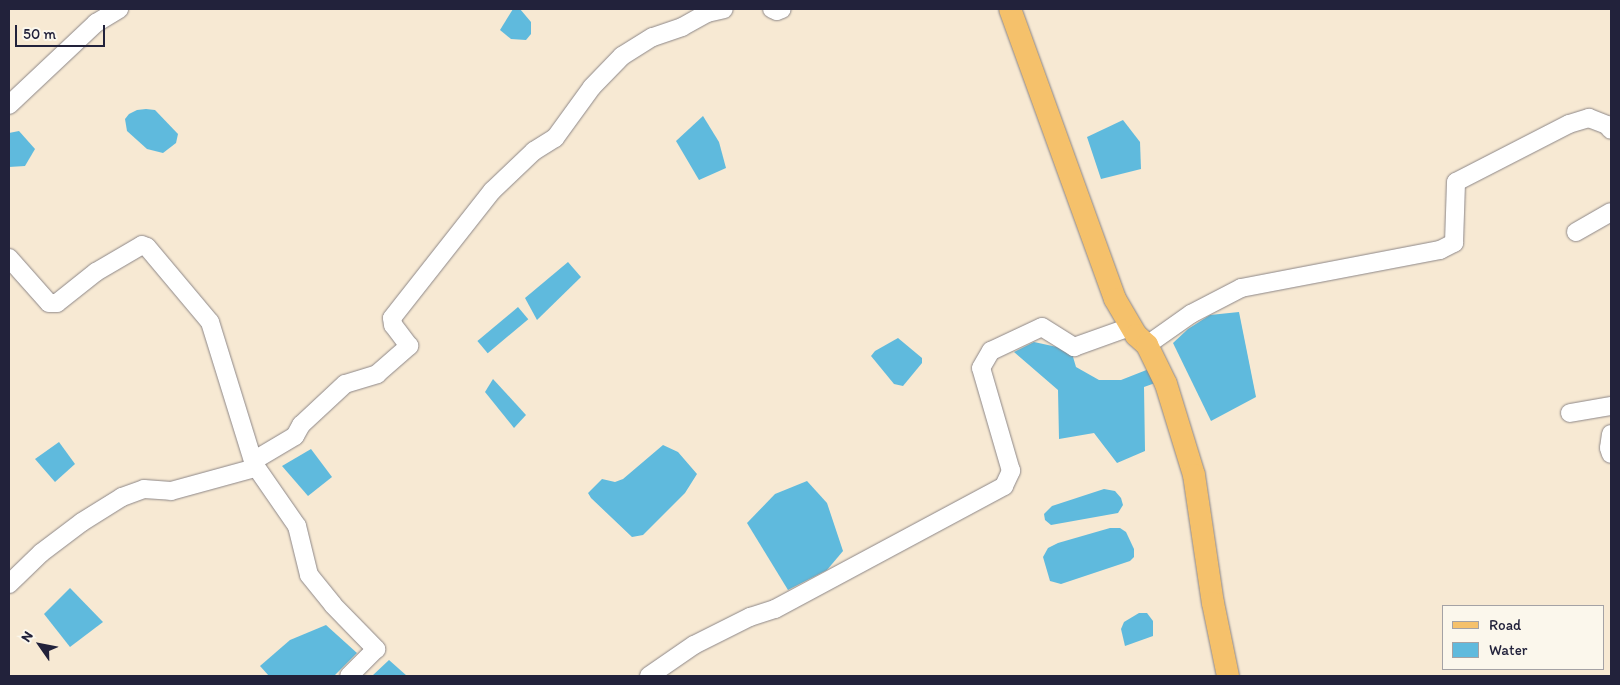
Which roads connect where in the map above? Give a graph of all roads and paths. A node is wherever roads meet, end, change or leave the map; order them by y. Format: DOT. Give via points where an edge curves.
graph roads {
  1 [pos="119,9"];
  2 [pos="724,9"];
  3 [pos="772,9"];
  4 [pos="782,9"];
  5 [pos="1010,9"];
  6 [pos="9,105"];
  7 [pos="1611,130"];
  8 [pos="1611,212"];
  9 [pos="1576,232"];
  10 [pos="9,258"];
  11 [pos="1130,327"];
  12 [pos="1147,345"];
  13 [pos="1611,406"];
  14 [pos="1570,413"];
  15 [pos="1611,434"];
  16 [pos="1611,454"];
  17 [pos="254,464"];
  18 [pos="9,584"];
  19 [pos="349,676"];
  20 [pos="649,676"];
  21 [pos="1228,676"];
  1 -- 6 [label="street" via="96,23"];
  2 -- 17 [label="street" via="707,12 682,27 653,37 622,56 592,87 555,138 534,151 492,190 392,318 393,326 409,346 377,374 345,384 301,425 295,436"];
  3 -- 4 [label="street"];
  5 -- 11 [label="main road" via="1115,300"];
  7 -- 12 [label="street" via="1589,118 1569,124 1456,182 1454,243 1440,250 1241,288 1191,314"];
  8 -- 9 [label="street"];
  10 -- 17 [label="street" via="49,303 57,303 96,272 142,245 147,247 210,322"];
  11 -- 12 [label="main road"];
  11 -- 20 [label="street" via="1074,347 1042,327 991,351 981,368 1011,471 1004,486 775,609 750,616 694,645"];
  12 -- 21 [label="main road" via="1166,384 1194,475 1213,603"];
  13 -- 14 [label="street"];
  15 -- 16 [label="street"];
  17 -- 18 [label="street" via="171,491 144,489 122,497 41,553"];
  17 -- 19 [label="street" via="297,526 309,575 333,606 376,649"];
}
